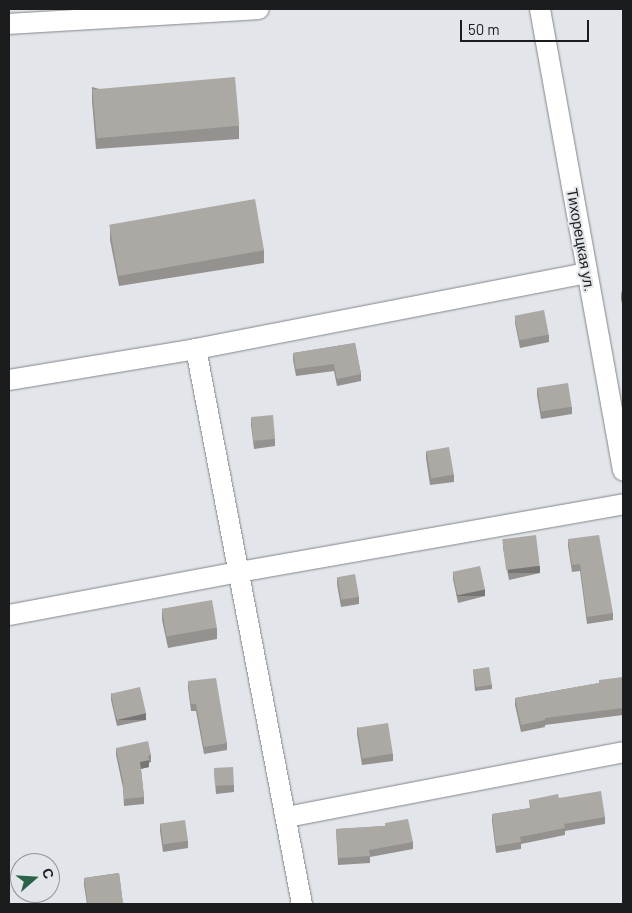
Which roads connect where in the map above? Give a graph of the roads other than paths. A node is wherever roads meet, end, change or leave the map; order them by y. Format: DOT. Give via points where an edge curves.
graph roads {
  1 [pos="259,9"];
  2 [pos="540,9"];
  3 [pos="9,24"];
  4 [pos="587,273"];
  5 [pos="196,349"];
  6 [pos="9,380"];
  7 [pos="623,471"];
  8 [pos="623,504"];
  9 [pos="239,572"];
  10 [pos="9,615"];
  11 [pos="623,752"];
  12 [pos="287,817"];
  13 [pos="302,904"];
  1 -- 3 [label="street"];
  2 -- 4 [label="street, Тихорецкая ул."];
  4 -- 5 [label="street"];
  4 -- 7 [label="street, Тихорецкая ул."];
  5 -- 6 [label="street"];
  5 -- 9 [label="street"];
  8 -- 9 [label="street"];
  9 -- 10 [label="street"];
  9 -- 12 [label="street"];
  11 -- 12 [label="street"];
  12 -- 13 [label="street"];
}
